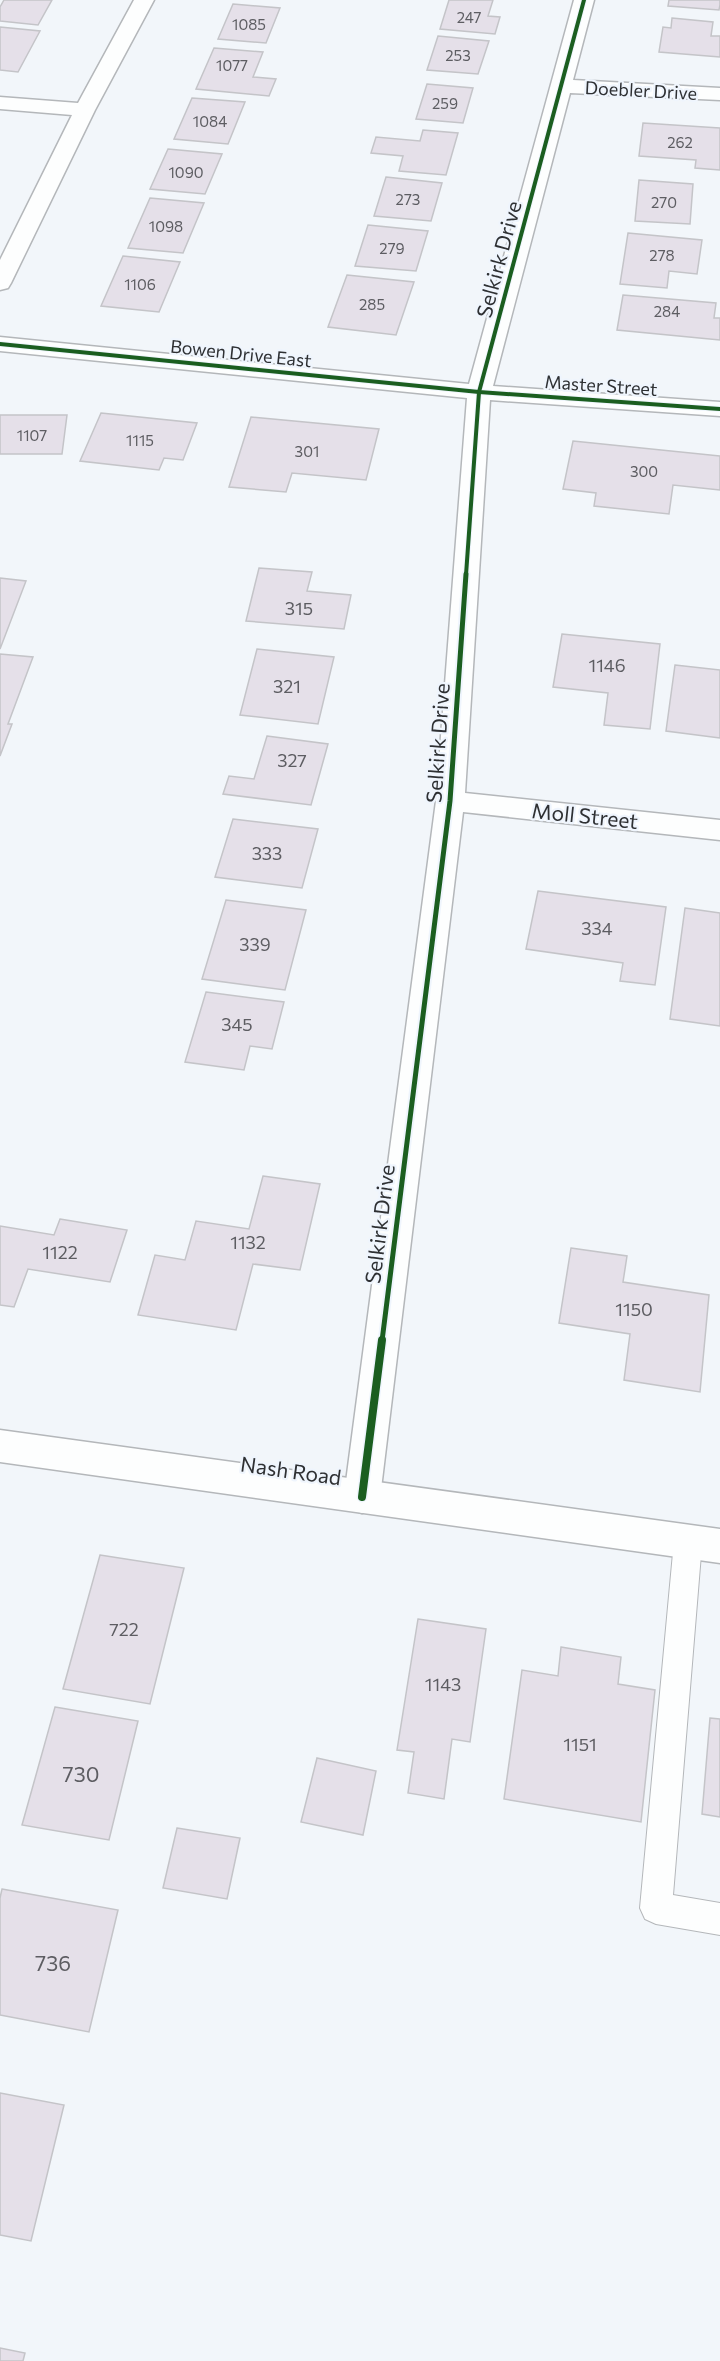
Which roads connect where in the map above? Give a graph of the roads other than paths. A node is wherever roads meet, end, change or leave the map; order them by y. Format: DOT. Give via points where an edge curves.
graph roads {
  1 [pos="144,0"];
  2 [pos="584,0"];
  3 [pos="562,86"];
  4 [pos="720,94"];
  5 [pos="0,103"];
  6 [pos="85,110"];
  7 [pos="0,283"];
  8 [pos="0,344"];
  9 [pos="479,392"];
  10 [pos="720,408"];
  11 [pos="450,801"];
  12 [pos="720,830"];
  13 [pos="0,1446"];
  14 [pos="362,1497"];
  15 [pos="704,1544"];
  16 [pos="720,1919"];
  1 -- 6 [label="street"];
  2 -- 3 [label="street, Selkirk Drive"];
  3 -- 4 [label="street, Doebler Drive"];
  3 -- 9 [label="street, Selkirk Drive"];
  5 -- 6 [label="street"];
  6 -- 7 [label="street"];
  8 -- 9 [label="street, Bowen Drive East"];
  9 -- 10 [label="street, Master Street"];
  9 -- 11 [label="street, Selkirk Drive"];
  11 -- 12 [label="street, Moll Street"];
  11 -- 14 [label="street, Selkirk Drive"];
  13 -- 14 [label="street, Nash Road"];
  14 -- 15 [label="street, Nash Road"];
  15 -- 16 [label="lane" via="656,1908"];
}
